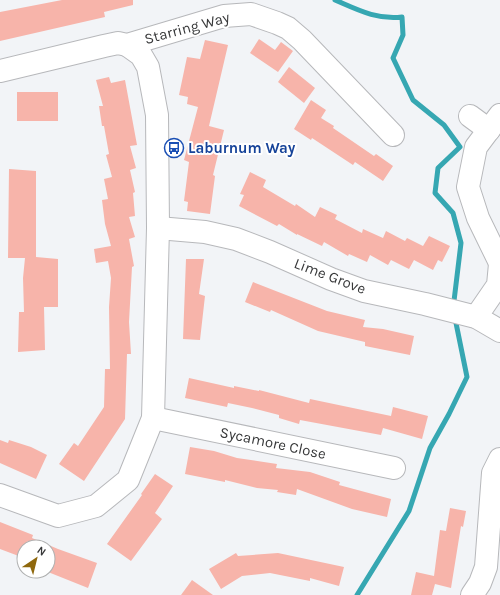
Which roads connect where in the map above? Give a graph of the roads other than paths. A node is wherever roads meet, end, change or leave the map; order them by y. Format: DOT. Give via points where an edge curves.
graph roads {
  1 [pos="127,45"];
  2 [pos="0,71"];
  3 [pos="470,116"];
  4 [pos="494,123"];
  5 [pos="393,135"];
  6 [pos="158,228"];
  7 [pos="500,263"];
  8 [pos="476,317"];
  9 [pos="500,331"];
  10 [pos="153,418"];
  11 [pos="500,460"];
  12 [pos="394,468"];
  13 [pos="0,495"];
  14 [pos="472,595"];
  1 -- 2 [label="street, Starring Way" via="118,43"];
  1 -- 5 [label="street, Starring Way" via="224,16 251,14 288,28"];
  1 -- 6 [label="street" via="141,54 148,67 157,115"];
  3 -- 4 [label="street"];
  4 -- 7 [label="street" via="476,146 468,187 478,218"];
  6 -- 8 [label="street, Lime Grove" via="205,232 236,239 331,280 364,291"];
  6 -- 10 [label="street"];
  7 -- 8 [label="street" via="498,285"];
  8 -- 9 [label="street, Lime Grove"];
  10 -- 12 [label="street, Sycamore Close"];
  10 -- 13 [label="street" via="128,480 96,506 58,516"];
  11 -- 14 [label="street" via="494,473 486,567"];
}
